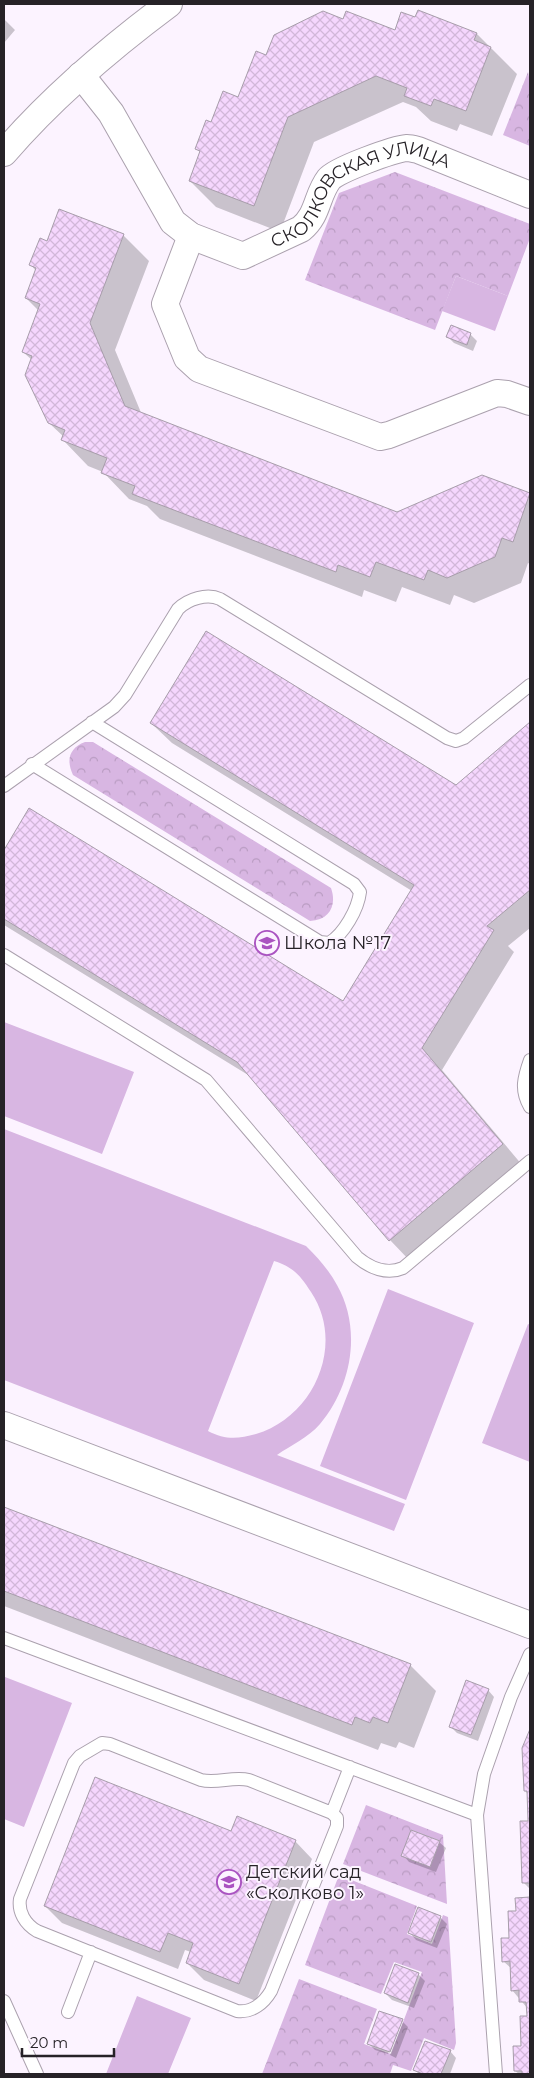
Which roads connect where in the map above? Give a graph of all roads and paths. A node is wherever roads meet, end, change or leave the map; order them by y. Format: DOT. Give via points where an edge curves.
graph roads {
  1 [pos="169,4"];
  2 [pos="81,76"];
  3 [pos="4,153"];
  4 [pos="530,195"];
  5 [pos="191,236"];
  6 [pos="530,402"];
  7 [pos="530,685"];
  8 [pos="92,722"];
  9 [pos="32,764"];
  10 [pos="4,786"];
  11 [pos="4,955"];
  12 [pos="530,1060"];
  13 [pos="530,1106"];
  14 [pos="530,1161"];
  15 [pos="4,1425"];
  16 [pos="530,1625"];
  17 [pos="4,1638"];
  18 [pos="530,1654"];
  19 [pos="350,1767"];
  20 [pos="332,1813"];
  21 [pos="477,1815"];
  22 [pos="91,1952"];
  23 [pos="4,2001"];
  24 [pos="68,2012"];
  25 [pos="37,2074"];
  26 [pos="496,2074"];
  1 -- 2 [label="street"];
  2 -- 3 [label="street" via="32,120"];
  2 -- 5 [label="street, СКОЛКОВСКАЯ УЛИЦА" via="111,113 173,222"];
  4 -- 5 [label="street, СКОЛКОВСКАЯ УЛИЦА" via="408,148 336,173 325,185 309,222 301,229 243,256"];
  5 -- 6 [label="street" via="165,304 187,358 199,369 380,437 489,395 507,394"];
  7 -- 8 [label="lane" via="456,741 213,596 182,606 125,695"];
  8 -- 9 [label="lane"];
  8 -- 9 [label="lane" via="354,884 360,892 359,902 337,939 329,943 320,942"];
  9 -- 10 [label="lane"];
  11 -- 14 [label="lane" via="206,1080 357,1256 385,1272 404,1268"];
  12 -- 13 [label="lane" via="523,1087"];
  15 -- 16 [label="street"];
  17 -- 19 [label="lane"];
  18 -- 21 [label="lane" via="484,1774"];
  19 -- 20 [label="lane"];
  19 -- 21 [label="lane"];
  20 -- 22 [label="lane" via="337,1818 336,1826 271,1991 252,2009 237,2011"];
  20 -- 22 [label="lane" via="249,1780 201,1780 110,1744 97,1745 74,1764 19,1906 31,1927"];
  21 -- 26 [label="lane"];
  22 -- 24 [label="lane"];
  23 -- 25 [label="lane"];
}
